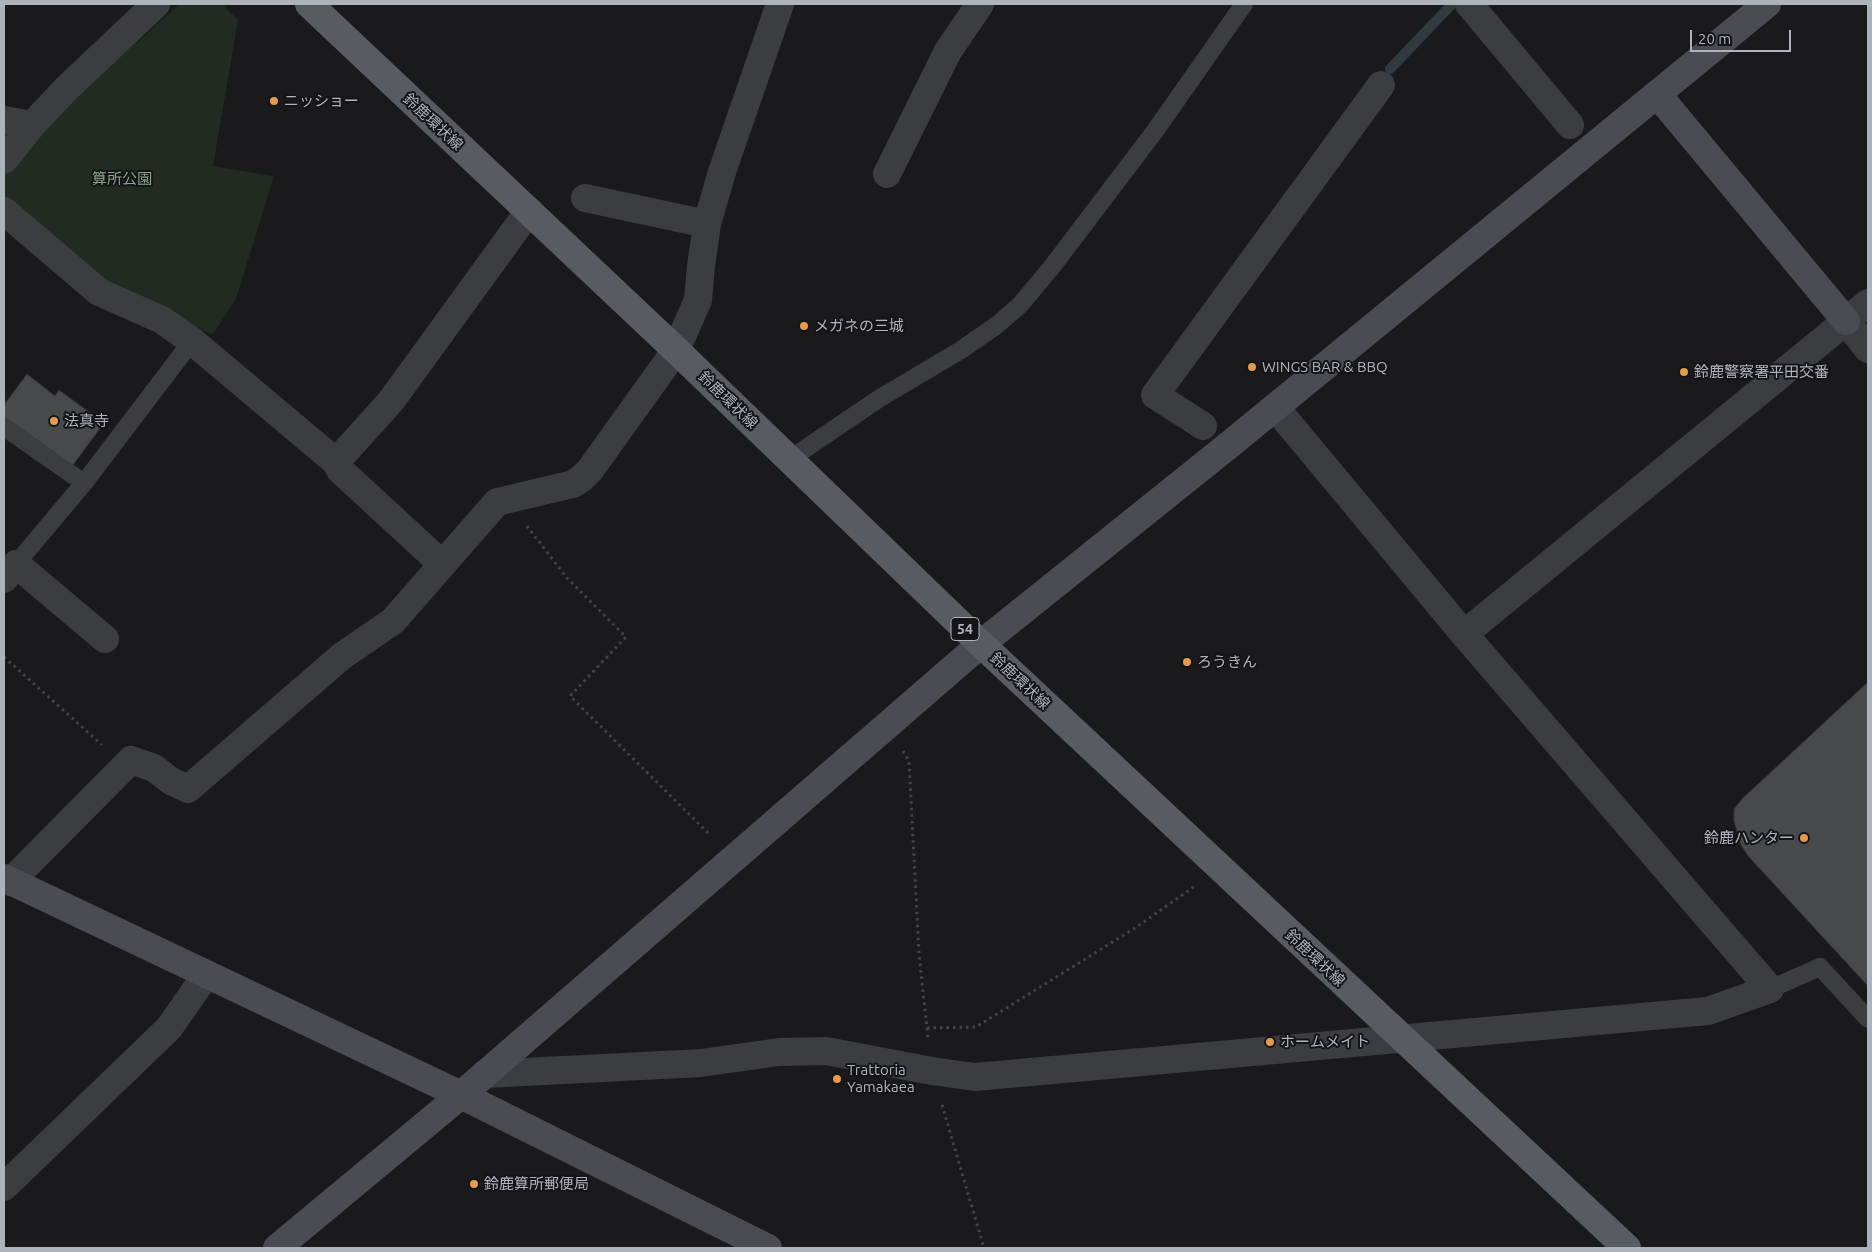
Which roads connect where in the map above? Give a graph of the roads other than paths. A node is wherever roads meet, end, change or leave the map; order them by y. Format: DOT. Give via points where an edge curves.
graph roads {
  1 [pos="156,4"];
  2 [pos="309,4"];
  3 [pos="780,4"];
  4 [pos="980,4"];
  5 [pos="1244,4"];
  6 [pos="1767,4"];
  7 [pos="1470,5"];
  8 [pos="1381,85"];
  9 [pos="1657,94"];
  10 [pos="4,120"];
  11 [pos="32,125"];
  12 [pos="1570,125"];
  13 [pos="4,160"];
  14 [pos="887,174"];
  15 [pos="584,198"];
  16 [pos="4,211"];
  17 [pos="529,211"];
  18 [pos="707,224"];
  19 [pos="1868,303"];
  20 [pos="1846,321"];
  21 [pos="192,341"];
  22 [pos="1868,348"];
  23 [pos="676,350"];
  24 [pos="1275,407"];
  25 [pos="1203,426"];
  26 [pos="4,427"];
  27 [pos="790,459"];
  28 [pos="336,462"];
  29 [pos="84,482"];
  30 [pos="442,564"];
  31 [pos="10,571"];
  32 [pos="1464,634"];
  33 [pos="105,639"];
  34 [pos="981,644"];
  35 [pos="7,880"];
  36 [pos="206,975"];
  37 [pos="1770,990"];
  38 [pos="1868,1019"];
  39 [pos="1402,1039"];
  40 [pos="485,1074"];
  41 [pos="461,1095"];
  42 [pos="4,1188"];
  43 [pos="732,1240"];
  44 [pos="277,1248"];
  45 [pos="768,1248"];
  46 [pos="1627,1248"];
  1 -- 11 [label="street"];
  2 -- 17 [label="main road, 鈴鹿環状線 / 54"];
  3 -- 18 [label="street"];
  4 -- 14 [label="street" via="948,52"];
  5 -- 27 [label="lane" via="1155,132 1020,305 998,325 961,350 880,398"];
  6 -- 9 [label="street"];
  7 -- 12 [label="street"];
  8 -- 25 [label="street" via="1155,395"];
  9 -- 20 [label="street"];
  9 -- 24 [label="street"];
  10 -- 11 [label="street"];
  11 -- 13 [label="street"];
  15 -- 18 [label="street"];
  16 -- 21 [label="street" via="99,292 162,320"];
  17 -- 23 [label="main road, 鈴鹿環状線 / 54"];
  17 -- 28 [label="street" via="391,401"];
  18 -- 23 [label="street" via="698,300"];
  19 -- 20 [label="street"];
  20 -- 22 [label="street"];
  20 -- 32 [label="street"];
  21 -- 28 [label="street"];
  21 -- 29 [label="lane"];
  23 -- 27 [label="main road, 鈴鹿環状線 / 54"];
  23 -- 30 [label="street" via="582,478 573,484 497,502"];
  24 -- 32 [label="street"];
  24 -- 34 [label="street"];
  26 -- 29 [label="lane"];
  27 -- 34 [label="main road, 鈴鹿環状線 / 54"];
  28 -- 30 [label="street" via="340,470"];
  29 -- 31 [label="lane"];
  30 -- 35 [label="street" via="393,621 342,656 188,789 154,768 131,760"];
  31 -- 33 [label="street"];
  32 -- 37 [label="street"];
  34 -- 39 [label="main road, 鈴鹿環状線 / 54"];
  34 -- 40 [label="street"];
  35 -- 36 [label="street"];
  36 -- 41 [label="street"];
  36 -- 42 [label="street" via="169,1028"];
  37 -- 38 [label="lane" via="1820,967"];
  37 -- 39 [label="street" via="1708,1011"];
  39 -- 40 [label="street" via="976,1077 826,1051 778,1052 701,1063"];
  39 -- 46 [label="main road, 鈴鹿環状線 / 54"];
  40 -- 41 [label="street"];
  41 -- 43 [label="street"];
  41 -- 44 [label="street"];
  43 -- 45 [label="street"];
}
